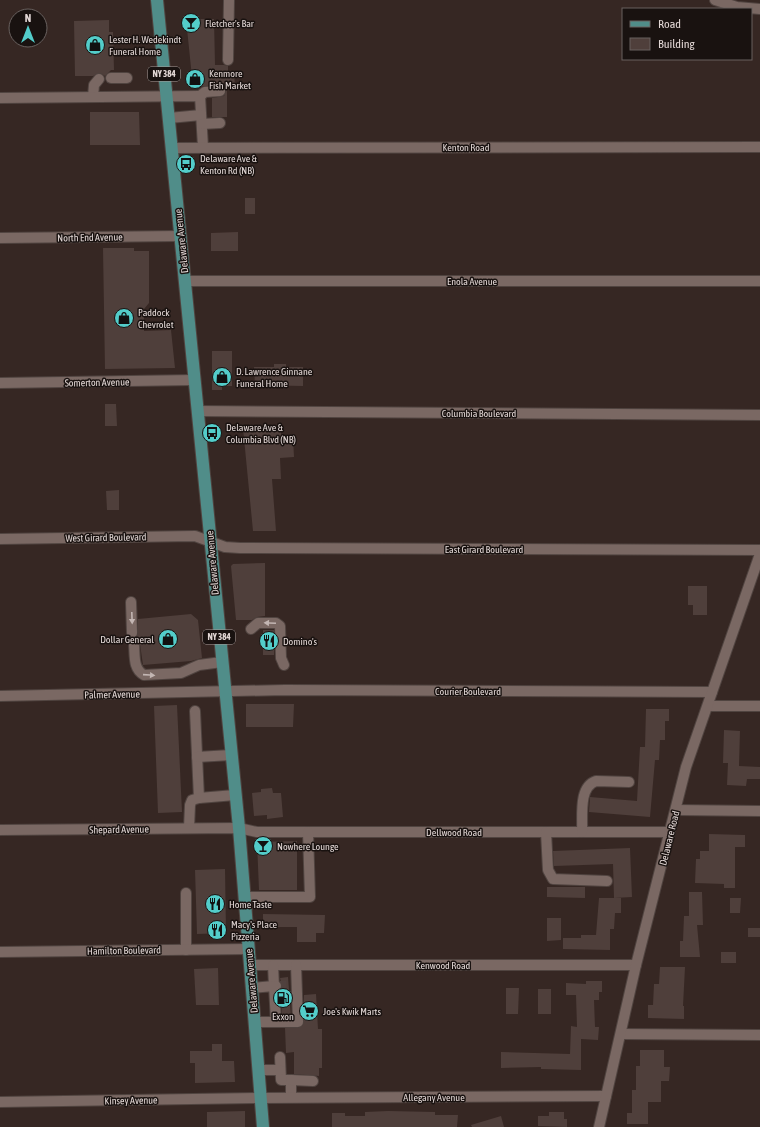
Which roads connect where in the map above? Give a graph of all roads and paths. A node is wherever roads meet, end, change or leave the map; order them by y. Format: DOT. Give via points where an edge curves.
graph roads {
  1 [pos="157,0"];
  2 [pos="229,0"];
  3 [pos="715,0"];
  4 [pos="748,8"];
  5 [pos="228,60"];
  6 [pos="99,78"];
  7 [pos="111,78"];
  8 [pos="127,78"];
  9 [pos="220,91"];
  10 [pos="200,96"];
  11 [pos="93,97"];
  12 [pos="166,97"];
  13 [pos="0,98"];
  14 [pos="168,118"];
  15 [pos="202,120"];
  16 [pos="220,123"];
  17 [pos="760,146"];
  18 [pos="203,147"];
  19 [pos="171,148"];
  20 [pos="180,236"];
  21 [pos="0,238"];
  22 [pos="185,281"];
  23 [pos="760,281"];
  24 [pos="194,380"];
  25 [pos="0,384"];
  26 [pos="197,411"];
  27 [pos="760,415"];
  28 [pos="0,539"];
  29 [pos="210,541"];
  30 [pos="760,550"];
  31 [pos="760,554"];
  32 [pos="131,602"];
  33 [pos="251,629"];
  34 [pos="132,633"];
  35 [pos="134,645"];
  36 [pos="222,662"];
  37 [pos="284,665"];
  38 [pos="225,691"];
  39 [pos="712,692"];
  40 [pos="0,696"];
  41 [pos="708,706"];
  42 [pos="760,706"];
  43 [pos="195,711"];
  44 [pos="231,755"];
  45 [pos="197,757"];
  46 [pos="629,782"];
  47 [pos="235,795"];
  48 [pos="198,798"];
  49 [pos="676,810"];
  50 [pos="760,811"];
  51 [pos="189,828"];
  52 [pos="238,828"];
  53 [pos="0,830"];
  54 [pos="308,832"];
  55 [pos="546,832"];
  56 [pos="582,832"];
  57 [pos="670,832"];
  58 [pos="607,881"];
  59 [pos="186,893"];
  60 [pos="244,898"];
  61 [pos="249,949"];
  62 [pos="186,950"];
  63 [pos="0,952"];
  64 [pos="250,965"];
  65 [pos="273,965"];
  66 [pos="296,965"];
  67 [pos="636,965"];
  68 [pos="275,983"];
  69 [pos="252,988"];
  70 [pos="255,1022"];
  71 [pos="276,1022"];
  72 [pos="620,1034"];
  73 [pos="760,1035"];
  74 [pos="280,1057"];
  75 [pos="259,1070"];
  76 [pos="280,1070"];
  77 [pos="291,1080"];
  78 [pos="313,1081"];
  79 [pos="606,1096"];
  80 [pos="292,1097"];
  81 [pos="261,1098"];
  82 [pos="0,1102"];
  83 [pos="263,1127"];
  84 [pos="599,1127"];
  1 -- 12 [label="main road, Delaware Avenue / NY 384"];
  2 -- 5 [label="street"];
  3 -- 4 [label="street"];
  6 -- 11 [label="street" via="94,85"];
  7 -- 8 [label="street"];
  9 -- 10 [label="street" via="205,92"];
  10 -- 12 [label="street"];
  10 -- 15 [label="street"];
  11 -- 12 [label="street"];
  11 -- 13 [label="street"];
  12 -- 14 [label="main road, Delaware Avenue / NY 384"];
  14 -- 15 [label="street"];
  14 -- 19 [label="main road, Delaware Avenue / NY 384"];
  15 -- 16 [label="street"];
  15 -- 18 [label="street"];
  17 -- 18 [label="street, Kenton Road"];
  18 -- 19 [label="street, Kenton Road"];
  19 -- 20 [label="main road, Delaware Avenue / NY 384"];
  20 -- 21 [label="street, North End Avenue"];
  20 -- 22 [label="main road, Delaware Avenue / NY 384"];
  22 -- 23 [label="street, Enola Avenue"];
  22 -- 24 [label="main road, Delaware Avenue / NY 384"];
  24 -- 25 [label="street, Somerton Avenue"];
  24 -- 26 [label="main road, Delaware Avenue / NY 384"];
  26 -- 27 [label="street, Columbia Boulevard"];
  26 -- 29 [label="main road, Delaware Avenue / NY 384"];
  28 -- 29 [label="street, West Girard Boulevard" via="195,536"];
  29 -- 30 [label="street, East Girard Boulevard" via="224,547 240,548"];
  29 -- 36 [label="main road, Delaware Avenue / NY 384"];
  31 -- 39 [label="street, Delaware Road"];
  32 -- 34 [label="street, one-way"];
  37 -- 33 [label="street, one-way" via="281,658 280,626 276,623 258,623"];
  35 -- 36 [label="street, one-way" via="135,666 144,675 180,673 198,665"];
  36 -- 38 [label="main road, Delaware Avenue / NY 384"];
  38 -- 39 [label="street, Courier Boulevard"];
  38 -- 40 [label="street, Palmer Avenue"];
  38 -- 44 [label="main road, Delaware Avenue / NY 384"];
  39 -- 41 [label="street, Delaware Road"];
  41 -- 42 [label="street"];
  41 -- 49 [label="street, Delaware Road" via="686,766"];
  43 -- 45 [label="street"];
  44 -- 45 [label="street"];
  44 -- 47 [label="main road, Delaware Avenue / NY 384"];
  45 -- 48 [label="street"];
  46 -- 56 [label="street" via="592,783 584,793"];
  47 -- 48 [label="street"];
  47 -- 52 [label="main road, Delaware Avenue / NY 384"];
  48 -- 51 [label="street" via="192,800 190,805"];
  49 -- 50 [label="street"];
  49 -- 57 [label="street, Delaware Road"];
  51 -- 52 [label="street, Shepard Avenue"];
  51 -- 53 [label="street, Shepard Avenue"];
  52 -- 54 [label="street, Dellwood Road" via="257,832"];
  52 -- 60 [label="main road, Delaware Avenue / NY 384"];
  54 -- 55 [label="street, Dellwood Road"];
  54 -- 60 [label="street" via="310,897"];
  55 -- 56 [label="street, Dellwood Road"];
  55 -- 58 [label="street" via="548,870 554,879"];
  56 -- 57 [label="street, Dellwood Road"];
  57 -- 67 [label="street, Delaware Road"];
  59 -- 62 [label="street"];
  60 -- 61 [label="main road, Delaware Avenue / NY 384"];
  61 -- 62 [label="street, Hamilton Boulevard"];
  61 -- 64 [label="main road, Delaware Avenue / NY 384"];
  62 -- 63 [label="street, Hamilton Boulevard"];
  64 -- 65 [label="street, Kenwood Road"];
  64 -- 69 [label="main road, Delaware Avenue / NY 384"];
  65 -- 66 [label="street, Kenwood Road"];
  65 -- 68 [label="street"];
  66 -- 67 [label="street, Kenwood Road"];
  66 -- 71 [label="street" via="292,982 298,1022"];
  67 -- 72 [label="street, Delaware Road"];
  68 -- 69 [label="street"];
  68 -- 71 [label="street"];
  69 -- 70 [label="main road, Delaware Avenue / NY 384"];
  70 -- 71 [label="street"];
  70 -- 75 [label="main road, Delaware Avenue / NY 384"];
  72 -- 73 [label="street"];
  72 -- 79 [label="street, Delaware Road"];
  74 -- 76 [label="street"];
  75 -- 76 [label="street"];
  75 -- 81 [label="main road, Delaware Avenue / NY 384"];
  76 -- 77 [label="street" via="281,1080"];
  77 -- 78 [label="street"];
  77 -- 80 [label="street"];
  79 -- 80 [label="street, Allegany Avenue"];
  79 -- 84 [label="street, Delaware Road"];
  80 -- 81 [label="street, Allegany Avenue"];
  81 -- 82 [label="street, Kinsey Avenue"];
  81 -- 83 [label="main road, Delaware Avenue / NY 384"];
}
